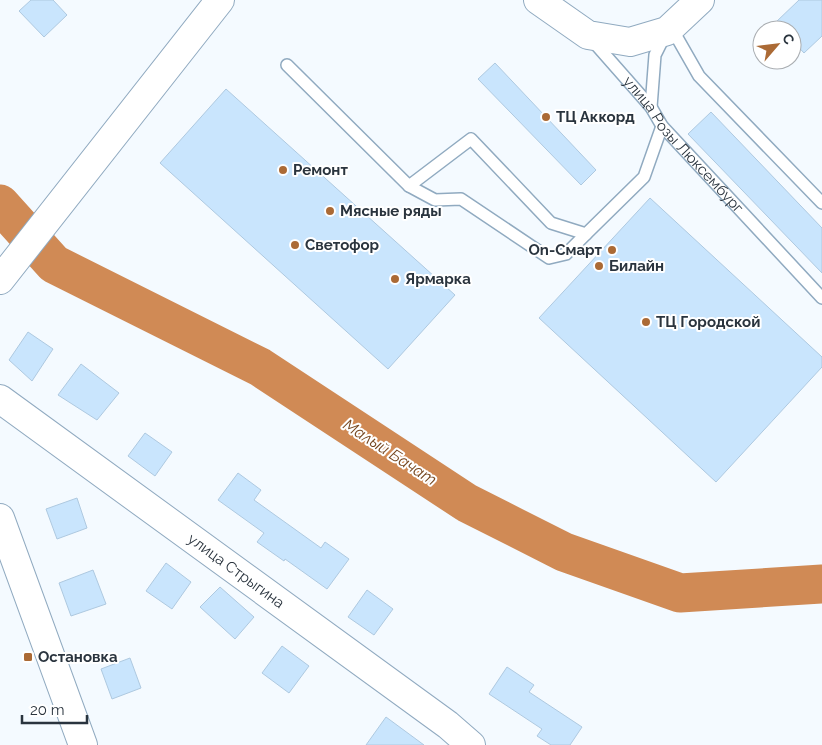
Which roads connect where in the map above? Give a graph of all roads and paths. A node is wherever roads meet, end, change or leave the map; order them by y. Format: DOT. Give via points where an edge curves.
graph roads {
  1 [pos="220,0"];
  2 [pos="538,0"];
  3 [pos="700,0"];
  4 [pos="669,29"];
  5 [pos="588,35"];
  6 [pos="287,65"];
  7 [pos="651,108"];
  8 [pos="662,126"];
  9 [pos="409,186"];
  10 [pos="822,203"];
  11 [pos="586,234"];
  12 [pos="1,279"];
  13 [pos="822,298"];
  14 [pos="0,399"];
  15 [pos="0,518"];
  16 [pos="83,745"];
  17 [pos="471,745"];
  1 -- 12 [label="street"];
  2 -- 5 [label="street, улица Розы Люксембург"];
  3 -- 4 [label="street"];
  4 -- 5 [label="street" via="630,42"];
  4 -- 7 [label="lane" via="655,55"];
  4 -- 10 [label="lane" via="700,76"];
  5 -- 7 [label="lane, улица Розы Люксембург"];
  6 -- 9 [label="lane"];
  7 -- 8 [label="lane, улица Розы Люксембург"];
  8 -- 11 [label="lane" via="644,177"];
  8 -- 13 [label="lane, улица Розы Люксембург"];
  9 -- 11 [label="lane" via="435,200 461,199 549,258 566,254"];
  9 -- 11 [label="lane" via="470,139 551,223"];
  14 -- 17 [label="street, улица Стрыгина" via="448,725"];
  15 -- 16 [label="street"];
}
